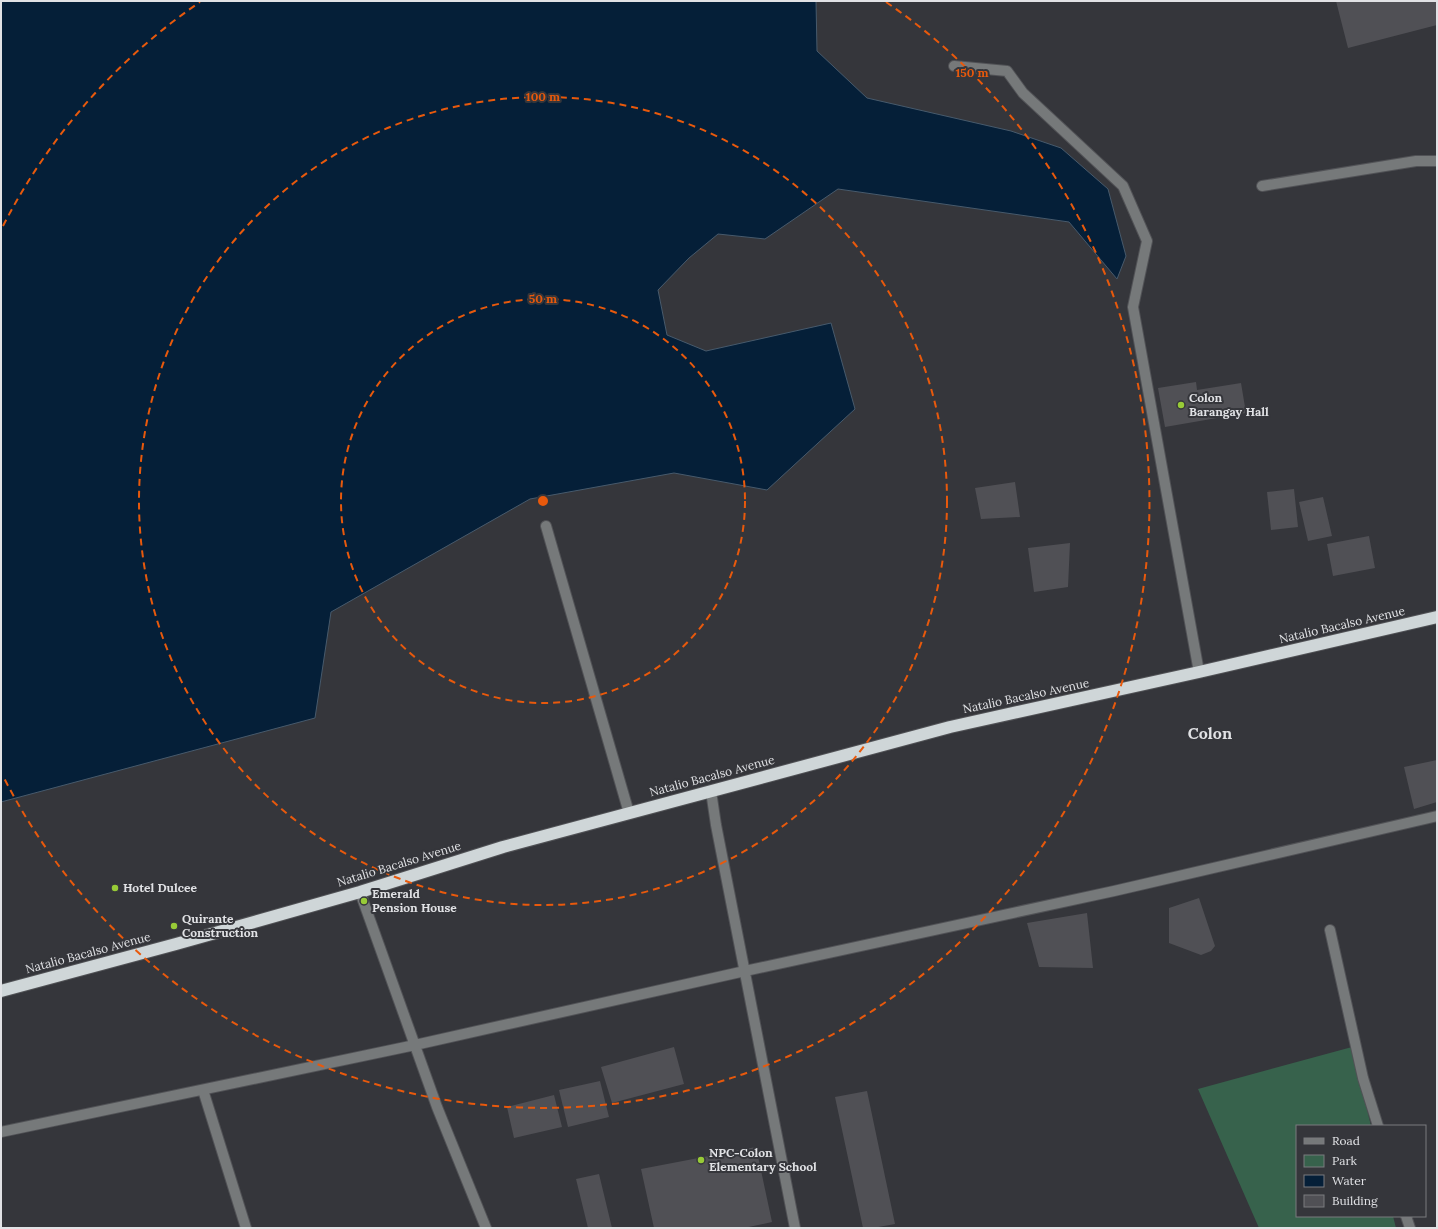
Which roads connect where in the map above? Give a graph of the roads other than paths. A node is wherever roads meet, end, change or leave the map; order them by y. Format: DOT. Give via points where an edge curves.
graph roads {
  1 [pos="954,66"];
  2 [pos="1437,161"];
  3 [pos="1262,186"];
  4 [pos="546,526"];
  5 [pos="1437,617"];
  6 [pos="1199,672"];
  7 [pos="711,790"];
  8 [pos="629,813"];
  9 [pos="1437,816"];
  10 [pos="360,892"];
  11 [pos="1330,930"];
  12 [pos="745,971"];
  13 [pos="1,991"];
  14 [pos="415,1045"];
  15 [pos="203,1090"];
  16 [pos="1378,1125"];
  17 [pos="1,1132"];
  18 [pos="1406,1217"];
  19 [pos="246,1228"];
  20 [pos="486,1228"];
  21 [pos="795,1228"];
  22 [pos="1410,1228"];
  1 -- 6 [label="street" via="1007,71 1023,93 1123,186 1147,241 1133,307"];
  2 -- 3 [label="street" via="1416,161"];
  4 -- 8 [label="street"];
  5 -- 6 [label="highway, Natalio Bacalso Avenue"];
  6 -- 7 [label="highway, Natalio Bacalso Avenue" via="950,727"];
  7 -- 8 [label="highway, Natalio Bacalso Avenue"];
  7 -- 12 [label="street"];
  8 -- 10 [label="highway, Natalio Bacalso Avenue" via="503,847"];
  9 -- 12 [label="street" via="1114,891"];
  10 -- 13 [label="highway, Natalio Bacalso Avenue"];
  10 -- 14 [label="street"];
  11 -- 16 [label="street" via="1363,1078"];
  12 -- 14 [label="street"];
  12 -- 21 [label="street"];
  14 -- 15 [label="street"];
  14 -- 20 [label="street"];
  15 -- 17 [label="street"];
  15 -- 19 [label="street"];
  18 -- 22 [label="street"];
}
